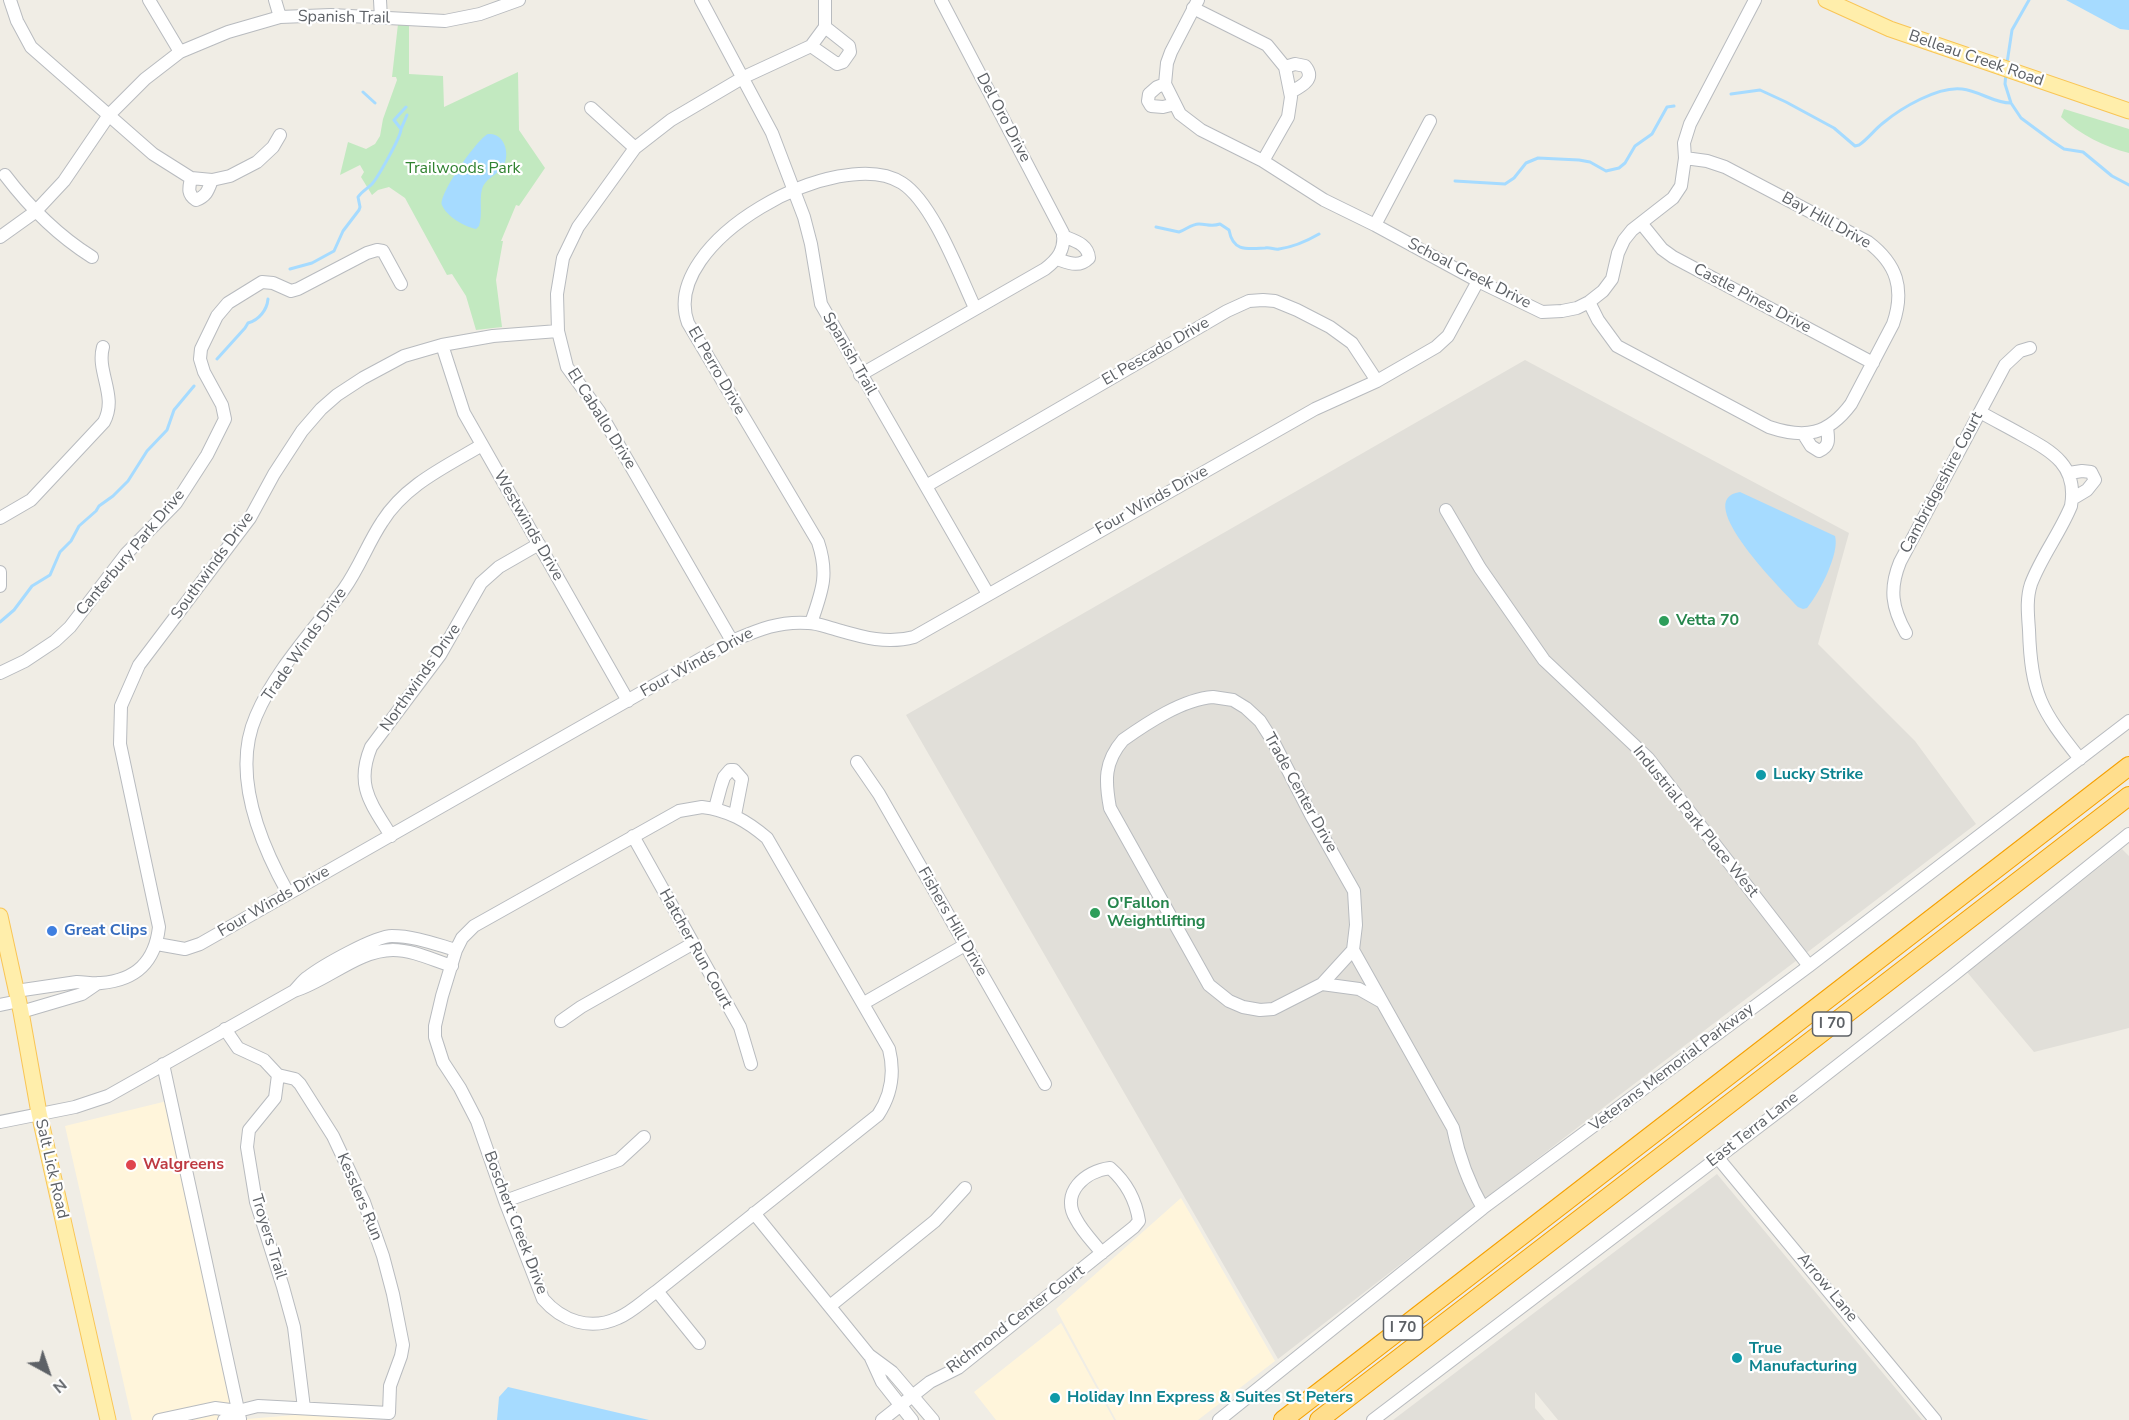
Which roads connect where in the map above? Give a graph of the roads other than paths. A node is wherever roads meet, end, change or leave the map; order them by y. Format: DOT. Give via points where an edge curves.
graph roads {
  1 [pos="10,0"];
  2 [pos="149,0"];
  3 [pos="275,0"];
  4 [pos="380,0"];
  5 [pos="519,0"];
  6 [pos="701,0"];
  7 [pos="825,0"];
  8 [pos="941,0"];
  9 [pos="1755,0"];
  10 [pos="1826,0"];
  11 [pos="1195,4"];
  12 [pos="280,17"];
  13 [pos="381,18"];
  14 [pos="825,27"];
  15 [pos="814,42"];
  16 [pos="180,52"];
  17 [pos="1285,68"];
  18 [pos="744,77"];
  19 [pos="1166,84"];
  20 [pos="1291,92"];
  21 [pos="1174,104"];
  22 [pos="591,108"];
  23 [pos="2129,111"];
  24 [pos="109,115"];
  25 [pos="1430,121"];
  26 [pos="280,135"];
  27 [pos="635,148"];
  28 [pos="1685,158"];
  29 [pos="1263,161"];
  30 [pos="5,175"];
  31 [pos="191,178"];
  32 [pos="212,180"];
  33 [pos="795,190"];
  34 [pos="35,212"];
  35 [pos="1641,223"];
  36 [pos="1375,225"];
  37 [pos="1063,236"];
  38 [pos="0,237"];
  39 [pos="92,257"];
  40 [pos="1057,259"];
  41 [pos="1478,281"];
  42 [pos="401,284"];
  43 [pos="1589,302"];
  44 [pos="975,308"];
  45 [pos="558,331"];
  46 [pos="441,345"];
  47 [pos="103,347"];
  48 [pos="2030,348"];
  49 [pos="1873,363"];
  50 [pos="860,375"];
  51 [pos="1377,381"];
  52 [pos="1980,412"];
  53 [pos="1827,427"];
  54 [pos="1804,435"];
  55 [pos="482,446"];
  56 [pos="2068,473"];
  57 [pos="926,486"];
  58 [pos="2072,499"];
  59 [pos="1446,510"];
  60 [pos="0,518"];
  61 [pos="539,544"];
  62 [pos="0,572"];
  63 [pos="0,586"];
  64 [pos="988,594"];
  65 [pos="811,623"];
  66 [pos="1906,633"];
  67 [pos="732,641"];
  68 [pos="0,673"];
  69 [pos="628,701"];
  70 [pos="2129,721"];
  71 [pos="2080,759"];
  72 [pos="857,762"];
  73 [pos="2129,766"];
  74 [pos="2129,796"];
  75 [pos="715,808"];
  76 [pos="735,815"];
  77 [pos="2129,834"];
  78 [pos="391,836"];
  79 [pos="633,836"];
  80 [pos="288,893"];
  81 [pos="0,916"];
  82 [pos="157,944"];
  83 [pos="692,944"];
  84 [pos="965,945"];
  85 [pos="456,950"];
  86 [pos="1353,950"];
  87 [pos="452,966"];
  88 [pos="1809,966"];
  89 [pos="99,983"];
  90 [pos="1322,984"];
  91 [pos="294,991"];
  92 [pos="19,1001"];
  93 [pos="1382,1002"];
  94 [pos="864,1003"];
  95 [pos="0,1005"];
  96 [pos="561,1021"];
  97 [pos="225,1029"];
  98 [pos="163,1064"];
  99 [pos="751,1064"];
  100 [pos="278,1075"];
  101 [pos="1045,1084"];
  102 [pos="39,1113"];
  103 [pos="0,1122"];
  104 [pos="644,1137"];
  105 [pos="1718,1158"];
  106 [pos="965,1188"];
  107 [pos="504,1201"];
  108 [pos="1483,1208"];
  109 [pos="754,1213"];
  110 [pos="1102,1253"];
  111 [pos="657,1292"];
  112 [pos="830,1306"];
  113 [pos="699,1343"];
  114 [pos="869,1355"];
  115 [pos="914,1395"];
  116 [pos="900,1406"];
  117 [pos="304,1408"];
  118 [pos="239,1416"];
  119 [pos="108,1420"];
  120 [pos="159,1420"];
  121 [pos="224,1420"];
  122 [pos="884,1420"];
  123 [pos="911,1420"];
  124 [pos="933,1420"];
  125 [pos="1219,1420"];
  126 [pos="1283,1420"];
  127 [pos="1319,1420"];
  128 [pos="1373,1420"];
  129 [pos="1935,1420"];
  1 -- 24 [label="street" via="16,21 31,47"];
  2 -- 16 [label="street"];
  3 -- 12 [label="street"];
  4 -- 13 [label="street"];
  5 -- 13 [label="street, Spanish Trail" via="445,21"];
  6 -- 18 [label="street, Spanish Trail"];
  7 -- 14 [label="street"];
  8 -- 37 [label="street, Del Oro Drive"];
  9 -- 28 [label="street, Schoal Creek Drive" via="1690,124 1684,143"];
  10 -- 23 [label="main road, Belleau Creek Road" via="1890,29"];
  11 -- 17 [label="street" via="1267,45"];
  11 -- 19 [label="street, Schoal Creek Drive" via="1171,51"];
  12 -- 13 [label="street, Spanish Trail"];
  12 -- 16 [label="street, Spanish Trail" via="228,32"];
  14 -- 15 [label="street"];
  14 -- 15 [label="street" via="849,46 847,58 837,64"];
  15 -- 18 [label="street, El Caballo Drive"];
  16 -- 24 [label="street, Spanish Trail" via="145,79"];
  17 -- 20 [label="street"];
  17 -- 20 [label="street" via="1305,66 1310,76"];
  18 -- 27 [label="street, El Caballo Drive" via="671,120"];
  18 -- 33 [label="street, Spanish Trail"];
  19 -- 21 [label="street, Schoal Creek Drive"];
  19 -- 21 [label="street" via="1149,94 1148,101 1157,107"];
  20 -- 29 [label="street" via="1288,117"];
  21 -- 29 [label="street, Schoal Creek Drive" via="1180,114 1201,130"];
  22 -- 27 [label="street"];
  24 -- 31 [label="street" via="153,154"];
  24 -- 34 [label="street, Spanish Trail" via="64,181"];
  25 -- 36 [label="street"];
  26 -- 32 [label="street" via="257,162"];
  27 -- 45 [label="street, El Caballo Drive" via="578,227 563,258 557,294"];
  28 -- 35 [label="street, Schoal Creek Drive" via="1681,186 1673,198"];
  28 -- 49 [label="street, Bay Hill Drive" via="1725,167 1879,250 1894,272 1899,300 1893,324"];
  29 -- 36 [label="street, Schoal Creek Drive" via="1324,200"];
  30 -- 34 [label="street"];
  31 -- 32 [label="street"];
  31 -- 32 [label="street" via="189,192 196,200 208,192"];
  33 -- 44 [label="street, El Perro Drive" via="840,176 888,176 902,182 934,222"];
  33 -- 50 [label="street, Spanish Trail" via="811,244 821,304"];
  33 -- 65 [label="street, El Perro Drive" via="742,218 714,244 695,268 684,300 688,323 818,542 824,584"];
  34 -- 38 [label="street, Spanish Trail"];
  34 -- 39 [label="street" via="66,241"];
  35 -- 43 [label="street, Schoal Creek Drive" via="1624,240 1612,279"];
  35 -- 49 [label="street, Castle Pines Drive" via="1673,258"];
  36 -- 41 [label="street, Schoal Creek Drive"];
  37 -- 40 [label="street" via="1063,249"];
  37 -- 40 [label="street" via="1081,243 1089,258 1073,265"];
  40 -- 44 [label="street"];
  41 -- 43 [label="street, Schoal Creek Drive" via="1542,312 1569,310"];
  41 -- 51 [label="street, Four Winds Drive" via="1448,336"];
  42 -- 68 [label="street, Canterbury Park Drive" via="383,251 377,250 298,290 262,282 228,303 201,349 204,372 225,418 207,455 176,503 126,554 70,627 25,662"];
  43 -- 54 [label="street, Bay Hill Drive" via="1617,346 1769,427"];
  44 -- 50 [label="street"];
  45 -- 46 [label="street, Southwinds Drive"];
  45 -- 67 [label="street, El Caballo Drive" via="567,367 599,411"];
  46 -- 55 [label="street, Westwinds Drive" via="464,413"];
  46 -- 82 [label="street, Southwinds Drive" via="404,356 373,372 321,410 302,431 250,518 139,665 121,706 120,744 157,909"];
  47 -- 60 [label="street" via="99,359 110,403 104,422 31,500"];
  48 -- 52 [label="street, Cambridgeshire Court" via="2020,351 2005,365"];
  49 -- 53 [label="street, Bay Hill Drive" via="1851,404"];
  50 -- 57 [label="street, Spanish Trail"];
  51 -- 57 [label="street, El Pescado Drive" via="1353,343 1330,327 1275,301 1249,301"];
  51 -- 64 [label="street, Four Winds Drive" via="1315,409"];
  52 -- 56 [label="street" via="2045,447 2060,459"];
  52 -- 66 [label="street, Cambridgeshire Court" via="1895,575 1892,598"];
  53 -- 54 [label="street, Bay Hill Drive"];
  53 -- 54 [label="street, Bay Hill Drive" via="1828,443 1819,451"];
  55 -- 61 [label="street, Westwinds Drive"];
  55 -- 80 [label="street, Trade Winds Drive" via="426,478 393,507 351,580 292,658 255,717 247,778 257,824 272,865"];
  56 -- 58 [label="street"];
  56 -- 58 [label="street" via="2091,472 2095,480"];
  57 -- 64 [label="street, Spanish Trail"];
  58 -- 71 [label="street" via="2031,584 2028,610 2032,677 2038,698"];
  59 -- 88 [label="street, Industrial Park Place West" via="1480,568 1544,660 1648,758"];
  61 -- 69 [label="street, Westwinds Drive"];
  61 -- 78 [label="street, Northwinds Drive" via="499,567 481,583 440,655 371,747 363,775 366,792"];
  62 -- 63 [label="street"];
  64 -- 65 [label="street, Four Winds Drive" via="914,637 902,640 876,640"];
  65 -- 67 [label="street, Four Winds Drive" via="766,626"];
  67 -- 69 [label="street, Four Winds Drive"];
  69 -- 78 [label="street, Four Winds Drive"];
  70 -- 71 [label="street, Veterans Memorial Parkway"];
  71 -- 88 [label="street, Veterans Memorial Parkway"];
  72 -- 84 [label="street, Fishers Hill Drive"];
  73 -- 126 [label="highway, I 70"];
  74 -- 127 [label="highway, I 70"];
  75 -- 76 [label="street, Boschert Creek Drive"];
  75 -- 76 [label="street" via="724,777 734,770 742,779"];
  75 -- 79 [label="street, Boschert Creek Drive" via="679,811"];
  76 -- 94 [label="street, Boschert Creek Drive" via="767,837"];
  77 -- 105 [label="street, East Terra Lane"];
  78 -- 80 [label="street, Four Winds Drive"];
  79 -- 83 [label="street, Hatcher Run Court"];
  79 -- 85 [label="street, Boschert Creek Drive" via="474,926"];
  80 -- 82 [label="street, Four Winds Drive" via="200,944 185,949"];
  81 -- 92 [label="main road, Salt Lick Road"];
  82 -- 89 [label="street" via="150,959 132,975"];
  83 -- 96 [label="street"];
  83 -- 99 [label="street, Hatcher Run Court" via="740,1027"];
  84 -- 94 [label="street"];
  84 -- 101 [label="street, Fishers Hill Drive"];
  85 -- 87 [label="street, Boschert Creek Drive"];
  85 -- 91 [label="street" via="421,939 390,936 375,940 307,977"];
  86 -- 90 [label="street, Trade Center Drive"];
  86 -- 90 [label="street, Trade Center Drive" via="1354,891 1274,743 1246,708 1225,698 1194,700 1123,740 1106,775 1110,808 1209,985 1229,1001 1260,1010 1274,1009"];
  86 -- 93 [label="street"];
  87 -- 91 [label="street" via="404,951 381,951"];
  87 -- 107 [label="street, Boschert Creek Drive" via="435,1026 437,1047 477,1121"];
  88 -- 108 [label="street, Veterans Memorial Parkway"];
  89 -- 92 [label="street" via="81,982"];
  89 -- 92 [label="street" via="82,994"];
  90 -- 93 [label="street" via="1359,989"];
  91 -- 97 [label="street"];
  92 -- 95 [label="street"];
  92 -- 102 [label="main road, Salt Lick Road"];
  93 -- 108 [label="street" via="1453,1128 1470,1184"];
  94 -- 109 [label="street, Boschert Creek Drive" via="892,1062 884,1106 878,1115"];
  97 -- 98 [label="street"];
  97 -- 100 [label="street, Kesslers Run" via="238,1048 264,1060"];
  98 -- 102 [label="street" via="108,1096"];
  98 -- 118 [label="street"];
  100 -- 117 [label="street, Troyers Trail" via="278,1092 249,1130 247,1147 256,1202 294,1327"];
  100 -- 117 [label="street, Kesslers Run" via="296,1079 353,1176 373,1224 393,1294 402,1345 402,1356 390,1386 389,1413"];
  102 -- 103 [label="street"];
  102 -- 119 [label="main road, Salt Lick Road"];
  104 -- 107 [label="street" via="619,1160"];
  105 -- 128 [label="street, East Terra Lane"];
  105 -- 129 [label="street, Arrow Lane"];
  106 -- 112 [label="street" via="935,1221"];
  107 -- 111 [label="street, Boschert Creek Drive" via="543,1299 562,1317 585,1324 603,1324"];
  108 -- 125 [label="street, Veterans Memorial Parkway"];
  109 -- 111 [label="street, Boschert Creek Drive"];
  109 -- 112 [label="street"];
  110 -- 110 [label="street" via="1139,1221 1137,1207 1120,1177 1110,1168 1087,1175 1072,1194 1075,1219"];
  110 -- 115 [label="street, Richmond Center Court" via="958,1368"];
  111 -- 113 [label="street"];
  112 -- 114 [label="street"];
  114 -- 115 [label="street"];
  114 -- 116 [label="street"];
  115 -- 116 [label="street, Richmond Center Court"];
  115 -- 124 [label="street"];
  116 -- 122 [label="street, Richmond Center Court"];
  116 -- 123 [label="street"];
  117 -- 118 [label="street" via="258,1407"];
  118 -- 120 [label="street" via="215,1408"];
  118 -- 121 [label="street"];
  122 -- 123 [label="street"];
}
